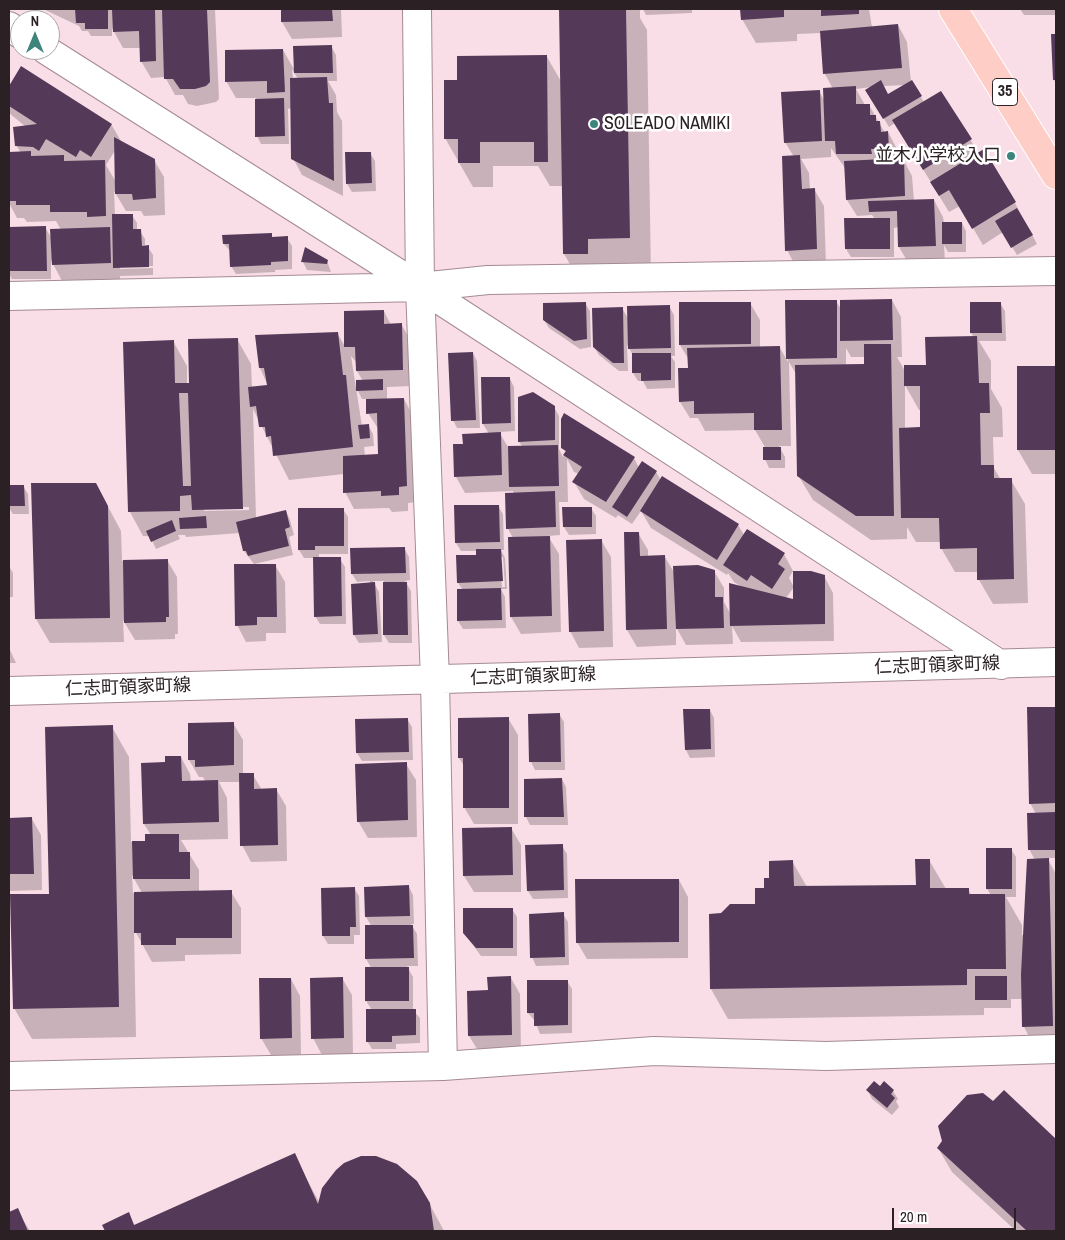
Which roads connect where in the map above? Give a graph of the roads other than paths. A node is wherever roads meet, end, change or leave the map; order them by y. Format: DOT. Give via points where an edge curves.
graph roads {
  1 [pos="418,9"];
  2 [pos="953,9"];
  3 [pos="60,59"];
  4 [pos="1056,175"];
  5 [pos="1056,271"];
  6 [pos="420,287"];
  7 [pos="9,296"];
  8 [pos="1056,662"];
  9 [pos="1001,665"];
  10 [pos="435,680"];
  11 [pos="9,691"];
  12 [pos="1056,1049"];
  13 [pos="442,1066"];
  14 [pos="9,1076"];
  1 -- 6 [label="street"];
  2 -- 4 [label="main road, 35"];
  3 -- 6 [label="street"];
  5 -- 6 [label="street" via="488,280"];
  6 -- 7 [label="street"];
  6 -- 9 [label="street"];
  6 -- 10 [label="street"];
  8 -- 9 [label="street, 仁志町領家町線"];
  9 -- 10 [label="street, 仁志町領家町線"];
  10 -- 11 [label="street, 仁志町領家町線"];
  10 -- 13 [label="street"];
  12 -- 13 [label="street" via="826,1056 654,1051"];
  13 -- 14 [label="street"];
}
